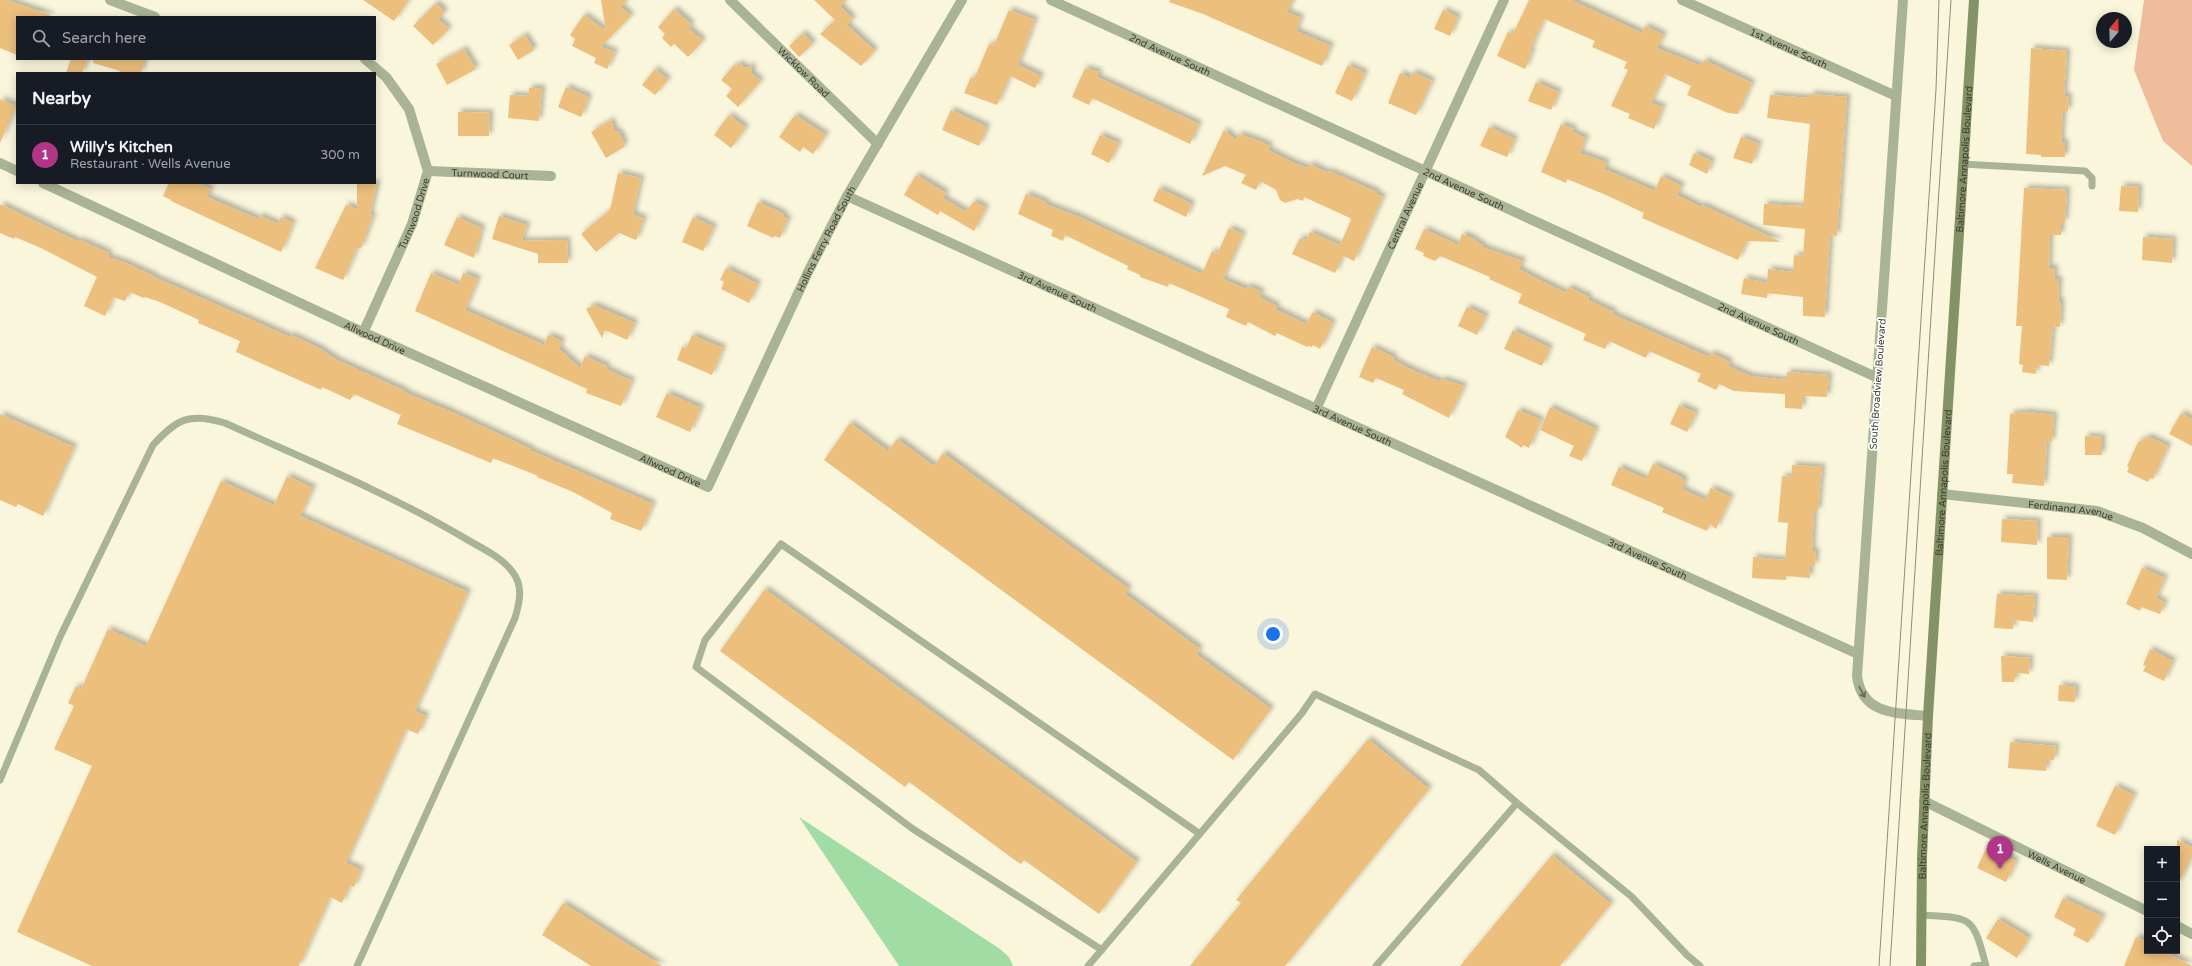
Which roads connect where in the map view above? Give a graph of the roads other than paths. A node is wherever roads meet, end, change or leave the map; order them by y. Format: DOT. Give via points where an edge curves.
graph roads {
  1 [pos="110,0"];
  2 [pos="730,0"];
  3 [pos="962,0"];
  4 [pos="1051,0"];
  5 [pos="1504,0"];
  6 [pos="1682,0"];
  7 [pos="1903,0"];
  8 [pos="1974,0"];
  9 [pos="152,16"];
  10 [pos="366,60"];
  11 [pos="1896,96"];
  12 [pos="878,144"];
  13 [pos="0,163"];
  14 [pos="1962,164"];
  15 [pos="16,171"];
  16 [pos="428,171"];
  17 [pos="1425,171"];
  18 [pos="551,176"];
  19 [pos="45,184"];
  20 [pos="2092,186"];
  21 [pos="847,196"];
  22 [pos="364,333"];
  23 [pos="1878,378"];
  24 [pos="1316,409"];
  25 [pos="708,487"];
  26 [pos="1942,494"];
  27 [pos="2192,554"];
  28 [pos="1858,654"];
  29 [pos="1928,716"];
  30 [pos="0,780"];
  31 [pos="1924,801"];
  32 [pos="1518,803"];
  33 [pos="1200,834"];
  34 [pos="2144,910"];
  35 [pos="1921,915"];
  36 [pos="2180,928"];
  37 [pos="2192,934"];
  38 [pos="1102,950"];
  39 [pos="357,966"];
  40 [pos="1088,966"];
  41 [pos="1376,966"];
  42 [pos="1700,966"];
  43 [pos="1922,966"];
  44 [pos="1974,966"];
  45 [pos="1985,966"];
  1 -- 9 [label="street"];
  2 -- 12 [label="street, Wicklow Road"];
  3 -- 12 [label="street, Hollins Ferry Road South"];
  4 -- 17 [label="street, 2nd Avenue South"];
  5 -- 17 [label="street, Central Avenue"];
  6 -- 11 [label="street, 1st Avenue South"];
  7 -- 11 [label="street, South Broadview Boulevard"];
  8 -- 14 [label="main road, Baltimore Annapolis Boulevard"];
  10 -- 16 [label="street, Turnwood Drive" via="386,77 409,109"];
  11 -- 23 [label="street, South Broadview Boulevard"];
  12 -- 21 [label="street, Hollins Ferry Road South"];
  13 -- 15 [label="street"];
  14 -- 20 [label="lane" via="2085,171 2092,178"];
  14 -- 26 [label="main road, Baltimore Annapolis Boulevard"];
  16 -- 18 [label="street, Turnwood Court"];
  16 -- 22 [label="street, Turnwood Drive" via="412,224"];
  17 -- 23 [label="street, 2nd Avenue South"];
  17 -- 24 [label="street, Central Avenue"];
  19 -- 22 [label="street, Allwood Drive"];
  21 -- 24 [label="street, 3rd Avenue South"];
  21 -- 25 [label="street, Hollins Ferry Road South" via="808,272"];
  22 -- 25 [label="street, Allwood Drive"];
  23 -- 28 [label="street, South Broadview Boulevard"];
  24 -- 28 [label="street, 3rd Avenue South"];
  26 -- 27 [label="street, Ferdinand Avenue" via="2097,511 2138,526"];
  26 -- 29 [label="main road, Baltimore Annapolis Boulevard"];
  28 -- 29 [label="street, South Broadview Boulevard, one-way" via="1859,689 1871,704 1888,712"];
  29 -- 31 [label="main road, Baltimore Annapolis Boulevard"];
  30 -- 39 [label="lane" via="60,638 153,445 171,425 192,418 225,423 422,513 494,556 511,570 519,584 520,598 515,618"];
  31 -- 34 [label="street, Wells Avenue"];
  31 -- 35 [label="main road, Baltimore Annapolis Boulevard"];
  32 -- 33 [label="lane" via="1479,770 1315,694 1302,713"];
  32 -- 41 [label="lane"];
  32 -- 42 [label="lane" via="1632,898 1687,956"];
  33 -- 38 [label="lane"];
  33 -- 38 [label="lane" via="781,544 705,640 696,667 914,829"];
  35 -- 43 [label="main road, Baltimore Annapolis Boulevard"];
  35 -- 45 [label="lane" via="1956,917 1968,921 1978,934"];
  36 -- 37 [label="street"];
  38 -- 40 [label="lane"];
  44 -- 45 [label="lane"];
}
